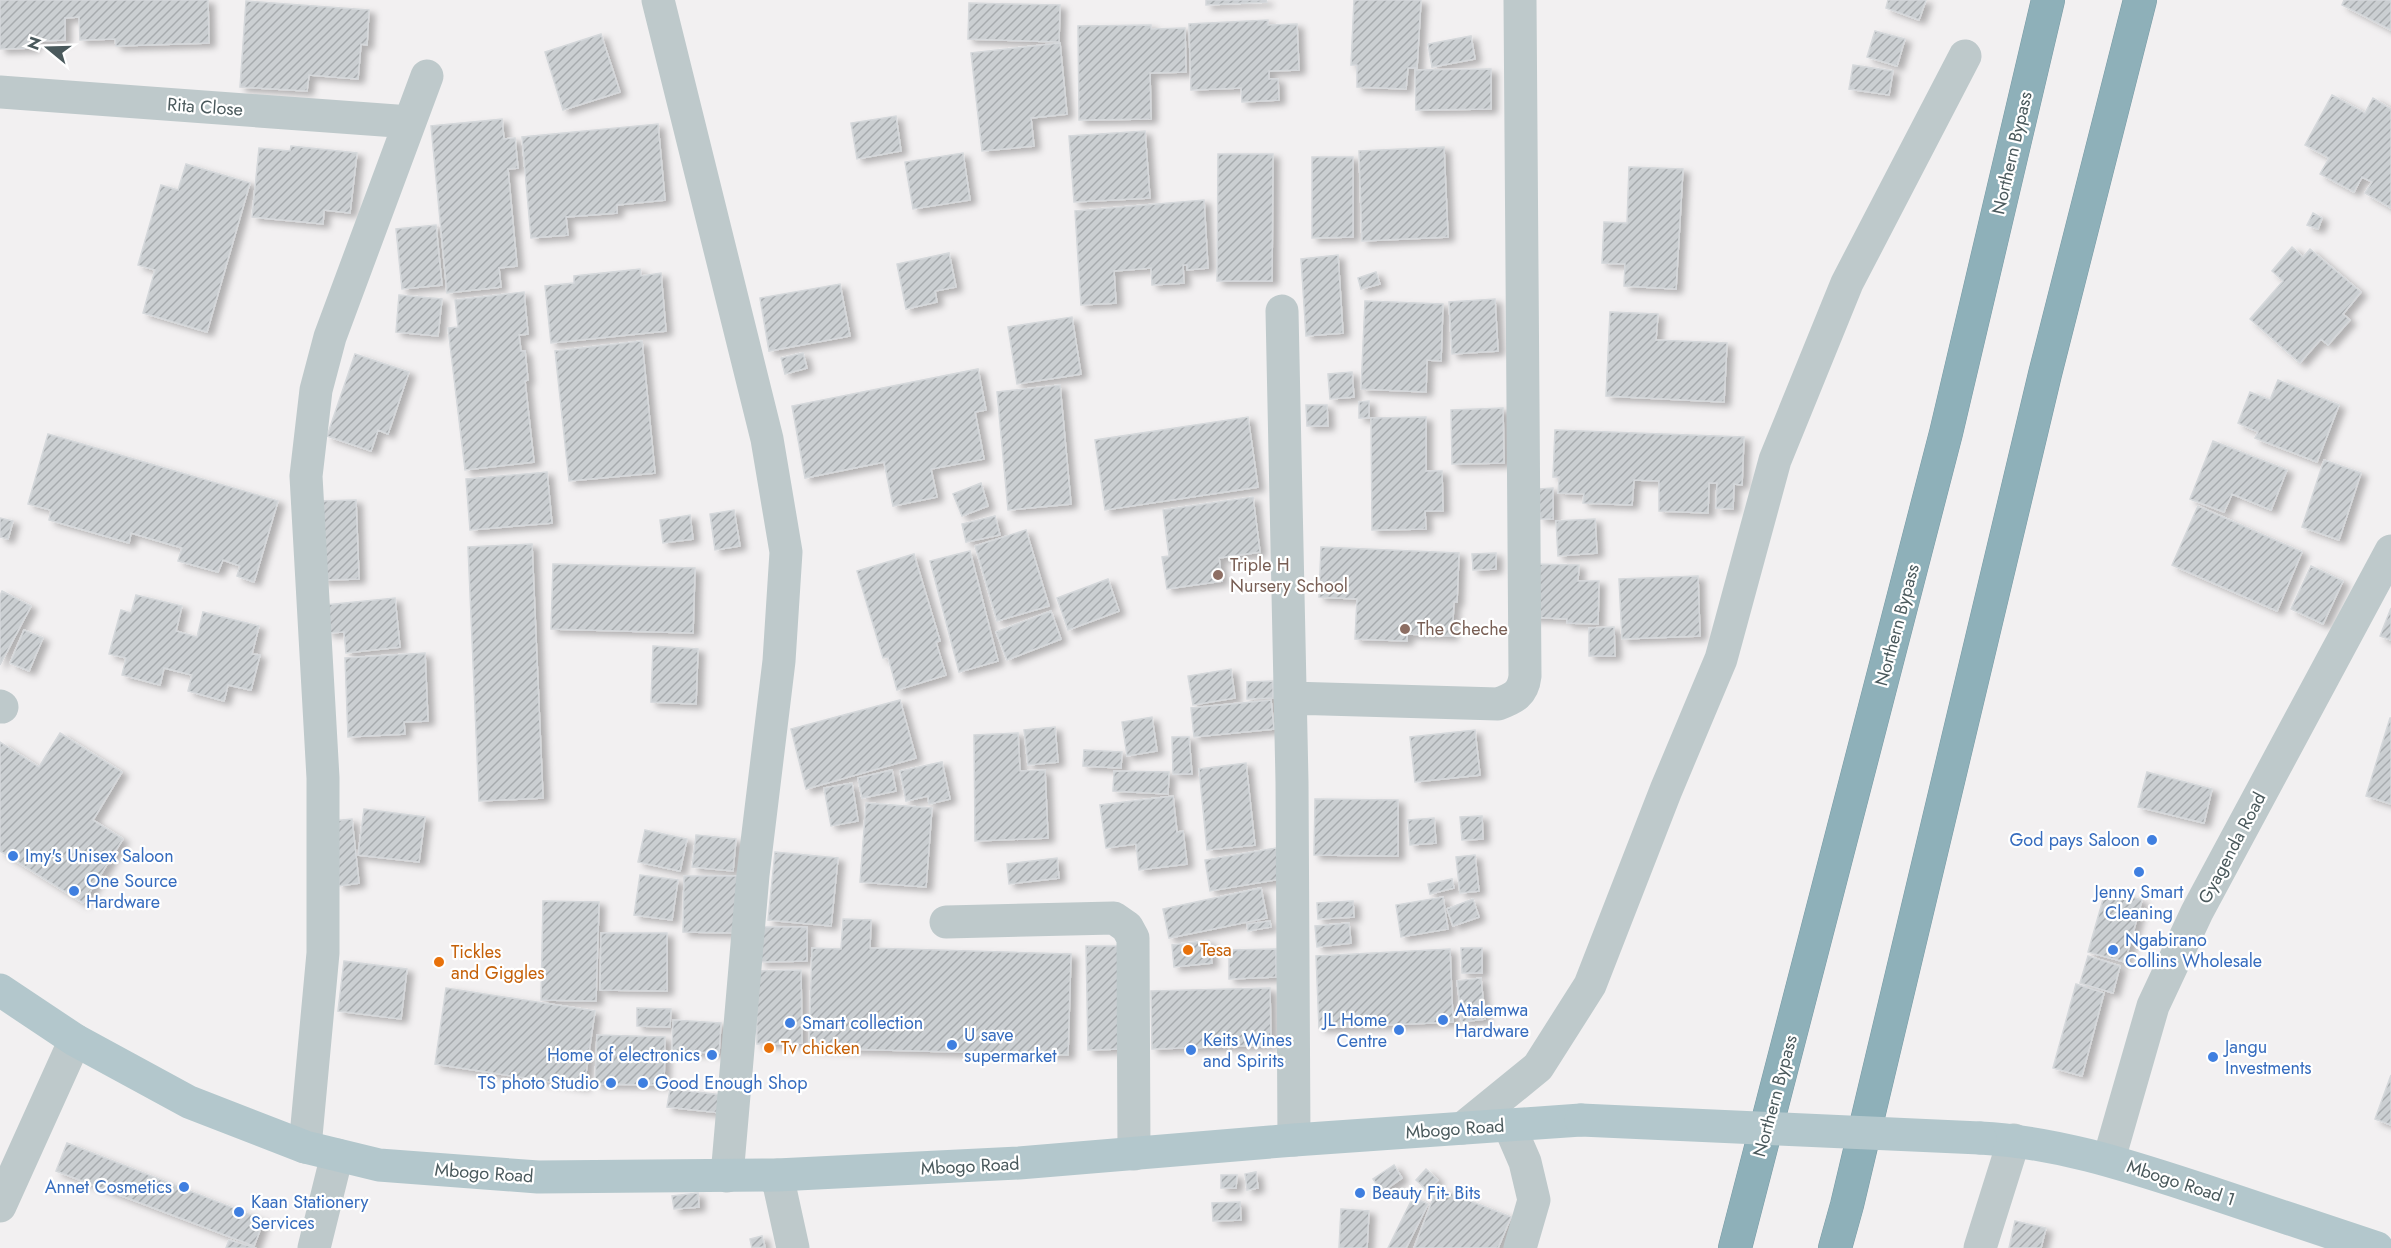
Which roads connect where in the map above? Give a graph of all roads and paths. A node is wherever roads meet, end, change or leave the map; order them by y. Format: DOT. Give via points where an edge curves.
graph roads {
  1 [pos="658,0"];
  2 [pos="1520,0"];
  3 [pos="2048,0"];
  4 [pos="2140,0"];
  5 [pos="1965,56"];
  6 [pos="427,76"];
  7 [pos="0,92"];
  8 [pos="410,122"];
  9 [pos="1282,311"];
  10 [pos="2391,551"];
  11 [pos="1290,698"];
  12 [pos="946,922"];
  13 [pos="0,990"];
  14 [pos="75,1040"];
  15 [pos="1509,1125"];
  16 [pos="1463,1128"];
  17 [pos="1980,1138"];
  18 [pos="1294,1140"];
  19 [pos="2014,1140"];
  20 [pos="305,1147"];
  21 [pos="1134,1154"];
  22 [pos="337,1155"];
  23 [pos="2109,1159"];
  24 [pos="777,1175"];
  25 [pos="727,1176"];
  26 [pos="0,1206"];
  27 [pos="314,1248"];
  28 [pos="793,1248"];
  29 [pos="1520,1248"];
  30 [pos="1735,1248"];
  31 [pos="1835,1248"];
  32 [pos="1980,1248"];
  33 [pos="2377,1248"];
  1 -- 25 [label="street" via="767,438 786,552 779,661 753,875"];
  2 -- 11 [label="street" via="1524,688 1515,698 1498,704"];
  3 -- 30 [label="highway, Northern Bypass" via="1946,433"];
  4 -- 31 [label="highway" via="2045,374"];
  5 -- 16 [label="street" via="1846,283 1775,460 1721,659 1590,985 1538,1067"];
  6 -- 8 [label="street"];
  7 -- 8 [label="street, Rita Close"];
  8 -- 20 [label="street" via="330,337 316,390 306,476 323,778 323,953"];
  9 -- 11 [label="street"];
  10 -- 23 [label="street, Gyagenda Road" via="2198,912 2153,1006"];
  11 -- 18 [label="street"];
  12 -- 21 [label="street" via="1114,918 1127,927 1133,938"];
  13 -- 14 [label="main road, Mbogo Road"];
  14 -- 20 [label="main road, Mbogo Road" via="189,1102"];
  14 -- 26 [label="street"];
  15 -- 16 [label="main road, Mbogo Road"];
  15 -- 17 [label="main road, Mbogo Road, bridge" via="1581,1120"];
  15 -- 29 [label="street" via="1525,1162 1534,1200"];
  16 -- 18 [label="main road, Mbogo Road"];
  17 -- 19 [label="main road, Mbogo Road 1"];
  18 -- 21 [label="main road, Mbogo Road"];
  19 -- 23 [label="main road, Mbogo Road 1"];
  19 -- 32 [label="street"];
  20 -- 22 [label="main road, Mbogo Road"];
  21 -- 24 [label="main road, Mbogo Road"];
  22 -- 25 [label="main road, Mbogo Road" via="380,1165 538,1177"];
  22 -- 27 [label="street"];
  23 -- 33 [label="main road, Mbogo Road 1"];
  24 -- 25 [label="main road, Mbogo Road"];
  24 -- 28 [label="street"];
}
